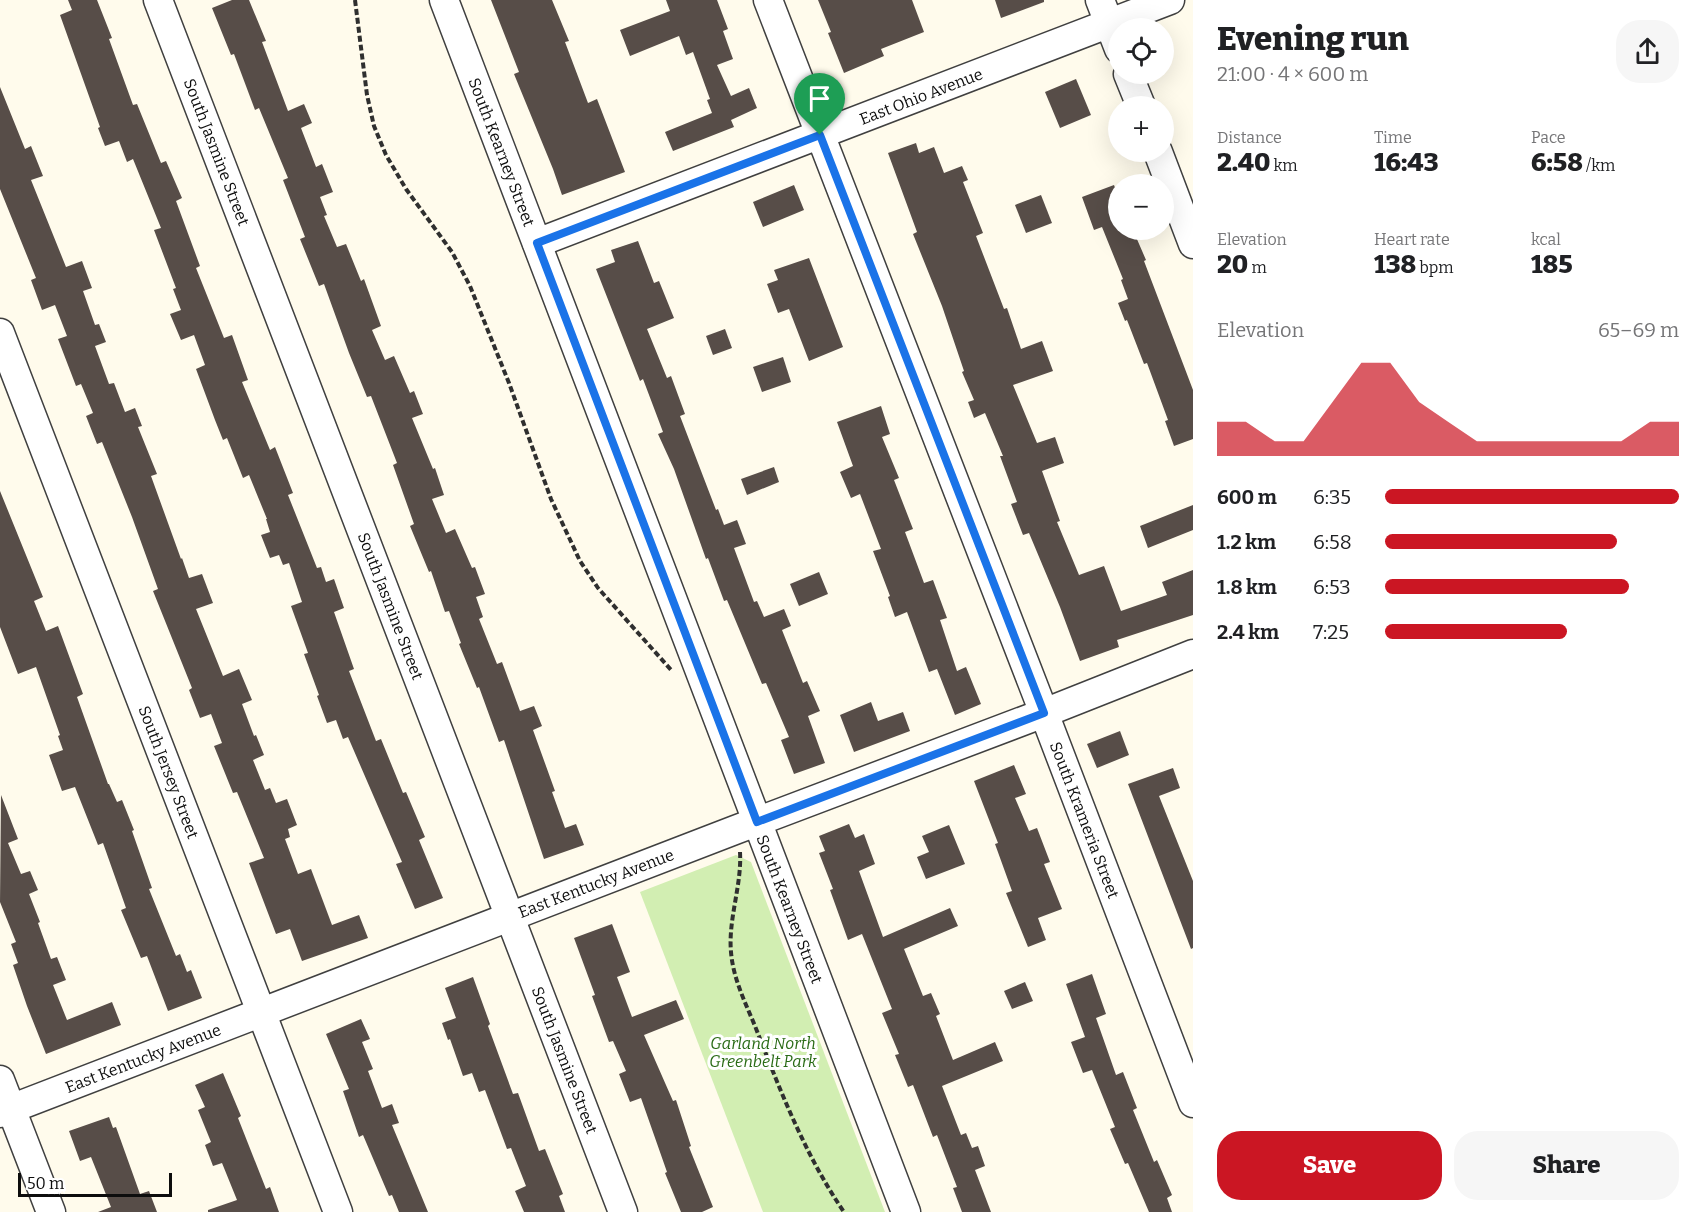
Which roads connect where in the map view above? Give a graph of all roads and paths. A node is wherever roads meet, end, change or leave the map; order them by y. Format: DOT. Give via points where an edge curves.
graph roads {
  1 [pos="158,0"];
  2 [pos="355,0"];
  3 [pos="444,0"];
  4 [pos="768,0"];
  5 [pos="1170,0"];
  6 [pos="1124,18"];
  7 [pos="1108,24"];
  8 [pos="820,135"];
  9 [pos="1162,162"];
  10 [pos="537,243"];
  11 [pos="1193,244"];
  12 [pos="0,333"];
  13 [pos="1190,663"];
  14 [pos="676,676"];
  15 [pos="1044,713"];
  16 [pos="746,826"];
  17 [pos="510,916"];
  18 [pos="261,1012"];
  19 [pos="0,1080"];
  20 [pos="1193,1103"];
  21 [pos="5,1111"];
  22 [pos="51,1212"];
  23 [pos="338,1212"];
  24 [pos="623,1212"];
  25 [pos="844,1212"];
  26 [pos="906,1212"];
  1 -- 17 [label="street, South Jasmine Street"];
  2 -- 14 [label="path" via="367,94 386,155 452,252 470,286 551,499 580,561 598,588"];
  3 -- 10 [label="street, South Kearney Street"];
  4 -- 8 [label="street, South Krameria Street"];
  5 -- 6 [label="street, East Ohio Avenue"];
  7 -- 8 [label="street, East Ohio Avenue"];
  8 -- 10 [label="street, East Ohio Avenue"];
  8 -- 15 [label="street, South Krameria Street"];
  9 -- 11 [label="street"];
  10 -- 16 [label="street, South Kearney Street"];
  12 -- 18 [label="street, South Jersey Street"];
  13 -- 15 [label="street, East Kentucky Avenue"];
  15 -- 16 [label="street, East Kentucky Avenue"];
  15 -- 20 [label="street, South Krameria Street"];
  16 -- 17 [label="street, East Kentucky Avenue"];
  16 -- 25 [label="path" via="731,941 733,968 786,1105"];
  16 -- 26 [label="street, South Kearney Street"];
  17 -- 18 [label="street, East Kentucky Avenue"];
  17 -- 24 [label="street, South Jasmine Street"];
  18 -- 21 [label="street, East Kentucky Avenue"];
  18 -- 23 [label="street, South Jersey Street"];
  19 -- 21 [label="street"];
  21 -- 22 [label="street"];
}
